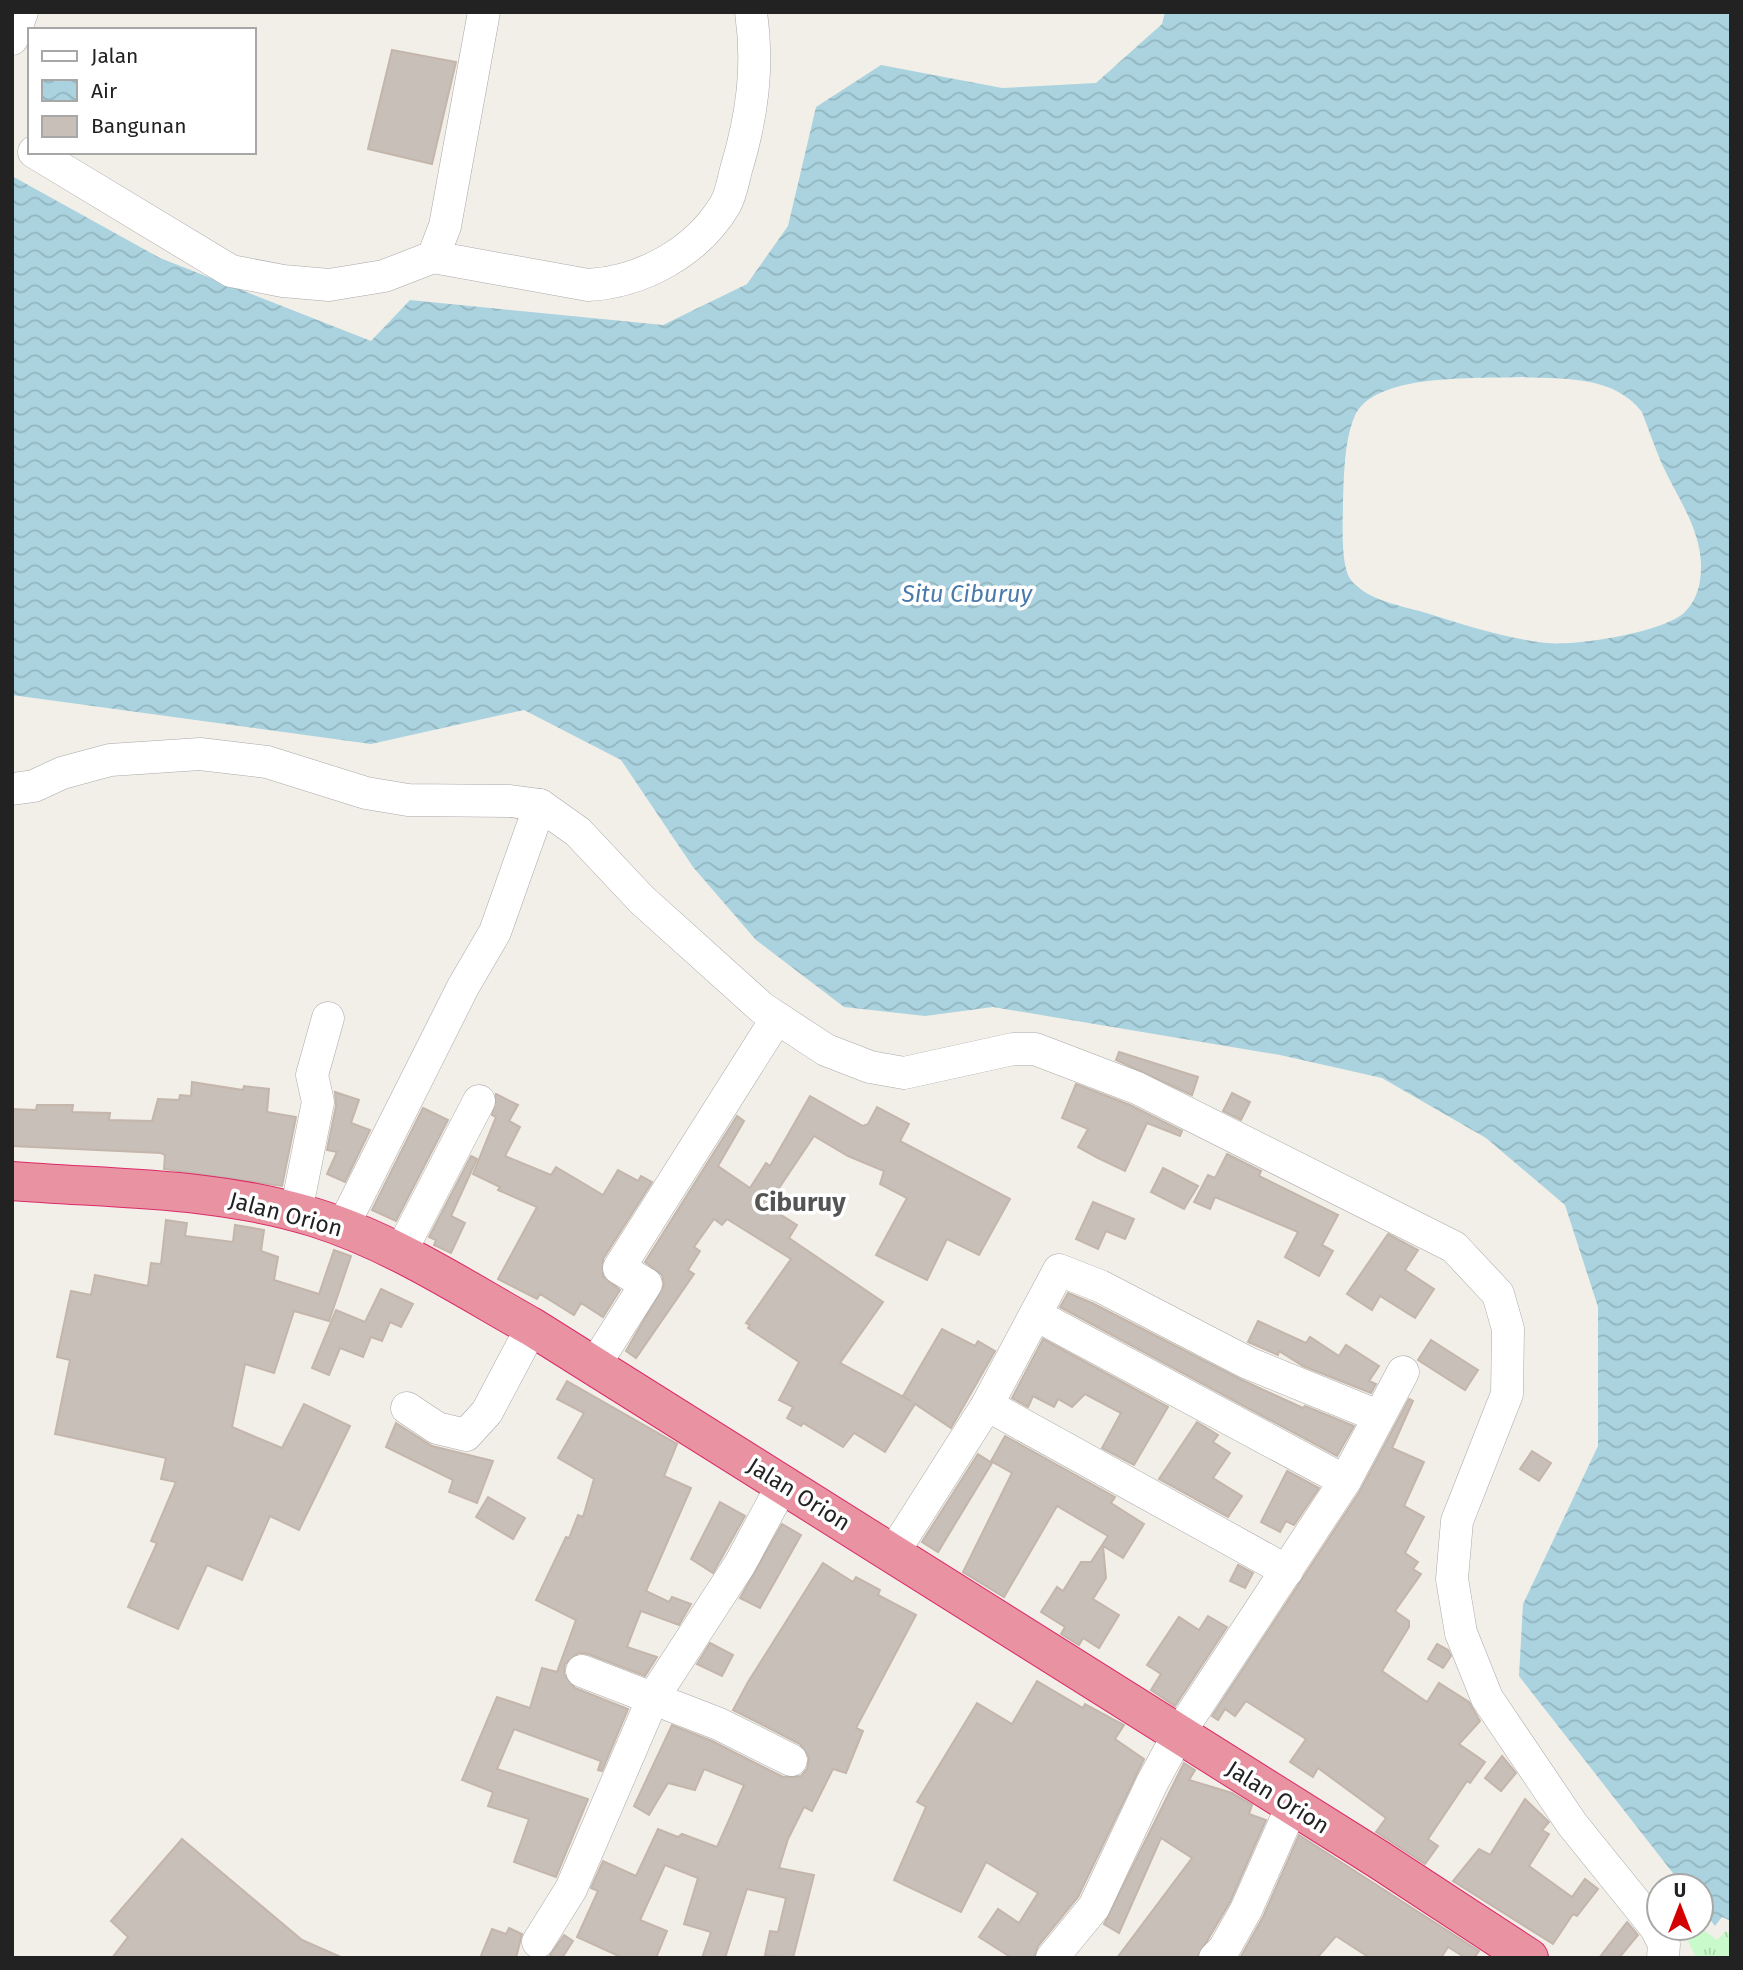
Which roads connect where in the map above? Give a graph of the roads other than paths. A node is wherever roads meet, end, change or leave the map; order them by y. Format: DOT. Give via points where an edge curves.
graph roads {
  1 [pos="22,12"];
  2 [pos="484,12"];
  3 [pos="751,12"];
  4 [pos="12,39"];
  5 [pos="12,138"];
  6 [pos="28,148"];
  7 [pos="37,154"];
  8 [pos="433,257"];
  9 [pos="12,789"];
  10 [pos="540,805"];
  11 [pos="328,1018"];
  12 [pos="777,1018"];
  13 [pos="480,1101"];
  14 [pos="12,1181"];
  15 [pos="296,1212"];
  16 [pos="342,1228"];
  17 [pos="400,1253"];
  18 [pos="1036,1315"];
  19 [pos="532,1327"];
  20 [pos="594,1366"];
  21 [pos="1403,1372"];
  22 [pos="987,1405"];
  23 [pos="407,1408"];
  24 [pos="1378,1416"];
  25 [pos="1345,1481"];
  26 [pos="783,1484"];
  27 [pos="893,1553"];
  28 [pos="1287,1571"];
  29 [pos="582,1671"];
  30 [pos="653,1698"];
  31 [pos="1178,1735"];
  32 [pos="791,1760"];
  33 [pos="1293,1806"];
  34 [pos="537,1942"];
  35 [pos="1523,1956"];
  36 [pos="1052,1958"];
  37 [pos="1215,1958"];
  38 [pos="1664,1958"];
  1 -- 4 [label="street"];
  2 -- 8 [label="street" via="450,204"];
  3 -- 8 [label="street" via="757,62 745,141 727,202 686,250 635,276 588,285"];
  5 -- 6 [label="street"];
  7 -- 8 [label="street" via="232,271 329,285 384,276"];
  9 -- 10 [label="street" via="110,760 201,754 267,762 366,793 408,800"];
  10 -- 12 [label="street" via="578,832 642,900"];
  10 -- 16 [label="street" via="495,932"];
  11 -- 15 [label="street" via="312,1075 318,1102"];
  12 -- 20 [label="street" via="619,1268 646,1284"];
  12 -- 38 [label="street" via="826,1051 904,1073 1013,1049 1035,1049 1137,1087 1454,1247 1498,1294 1508,1329 1507,1394 1457,1521 1452,1579 1461,1633 1487,1699 1572,1824 1656,1928 1664,1944"];
  13 -- 17 [label="street"];
  14 -- 15 [label="highway, Jalan Orion" via="218,1195"];
  15 -- 16 [label="highway, Jalan Orion"];
  16 -- 17 [label="highway, Jalan Orion"];
  17 -- 19 [label="highway, Jalan Orion"];
  18 -- 22 [label="street"];
  18 -- 24 [label="street" via="1053,1278 1062,1270 1248,1363"];
  18 -- 25 [label="street"];
  19 -- 20 [label="highway, Jalan Orion"];
  19 -- 23 [label="street" via="487,1412 466,1435 437,1428"];
  20 -- 26 [label="highway, Jalan Orion"];
  21 -- 24 [label="street"];
  22 -- 27 [label="street"];
  22 -- 28 [label="street"];
  24 -- 25 [label="street"];
  25 -- 28 [label="street"];
  26 -- 27 [label="highway, Jalan Orion"];
  26 -- 30 [label="street" via="740,1564"];
  27 -- 31 [label="highway, Jalan Orion"];
  28 -- 31 [label="street"];
  29 -- 30 [label="street"];
  30 -- 32 [label="street"];
  30 -- 34 [label="street" via="571,1889"];
  31 -- 33 [label="highway, Jalan Orion"];
  31 -- 36 [label="street" via="1094,1907"];
  33 -- 35 [label="highway, Jalan Orion"];
  33 -- 37 [label="street" via="1246,1910"];
}
